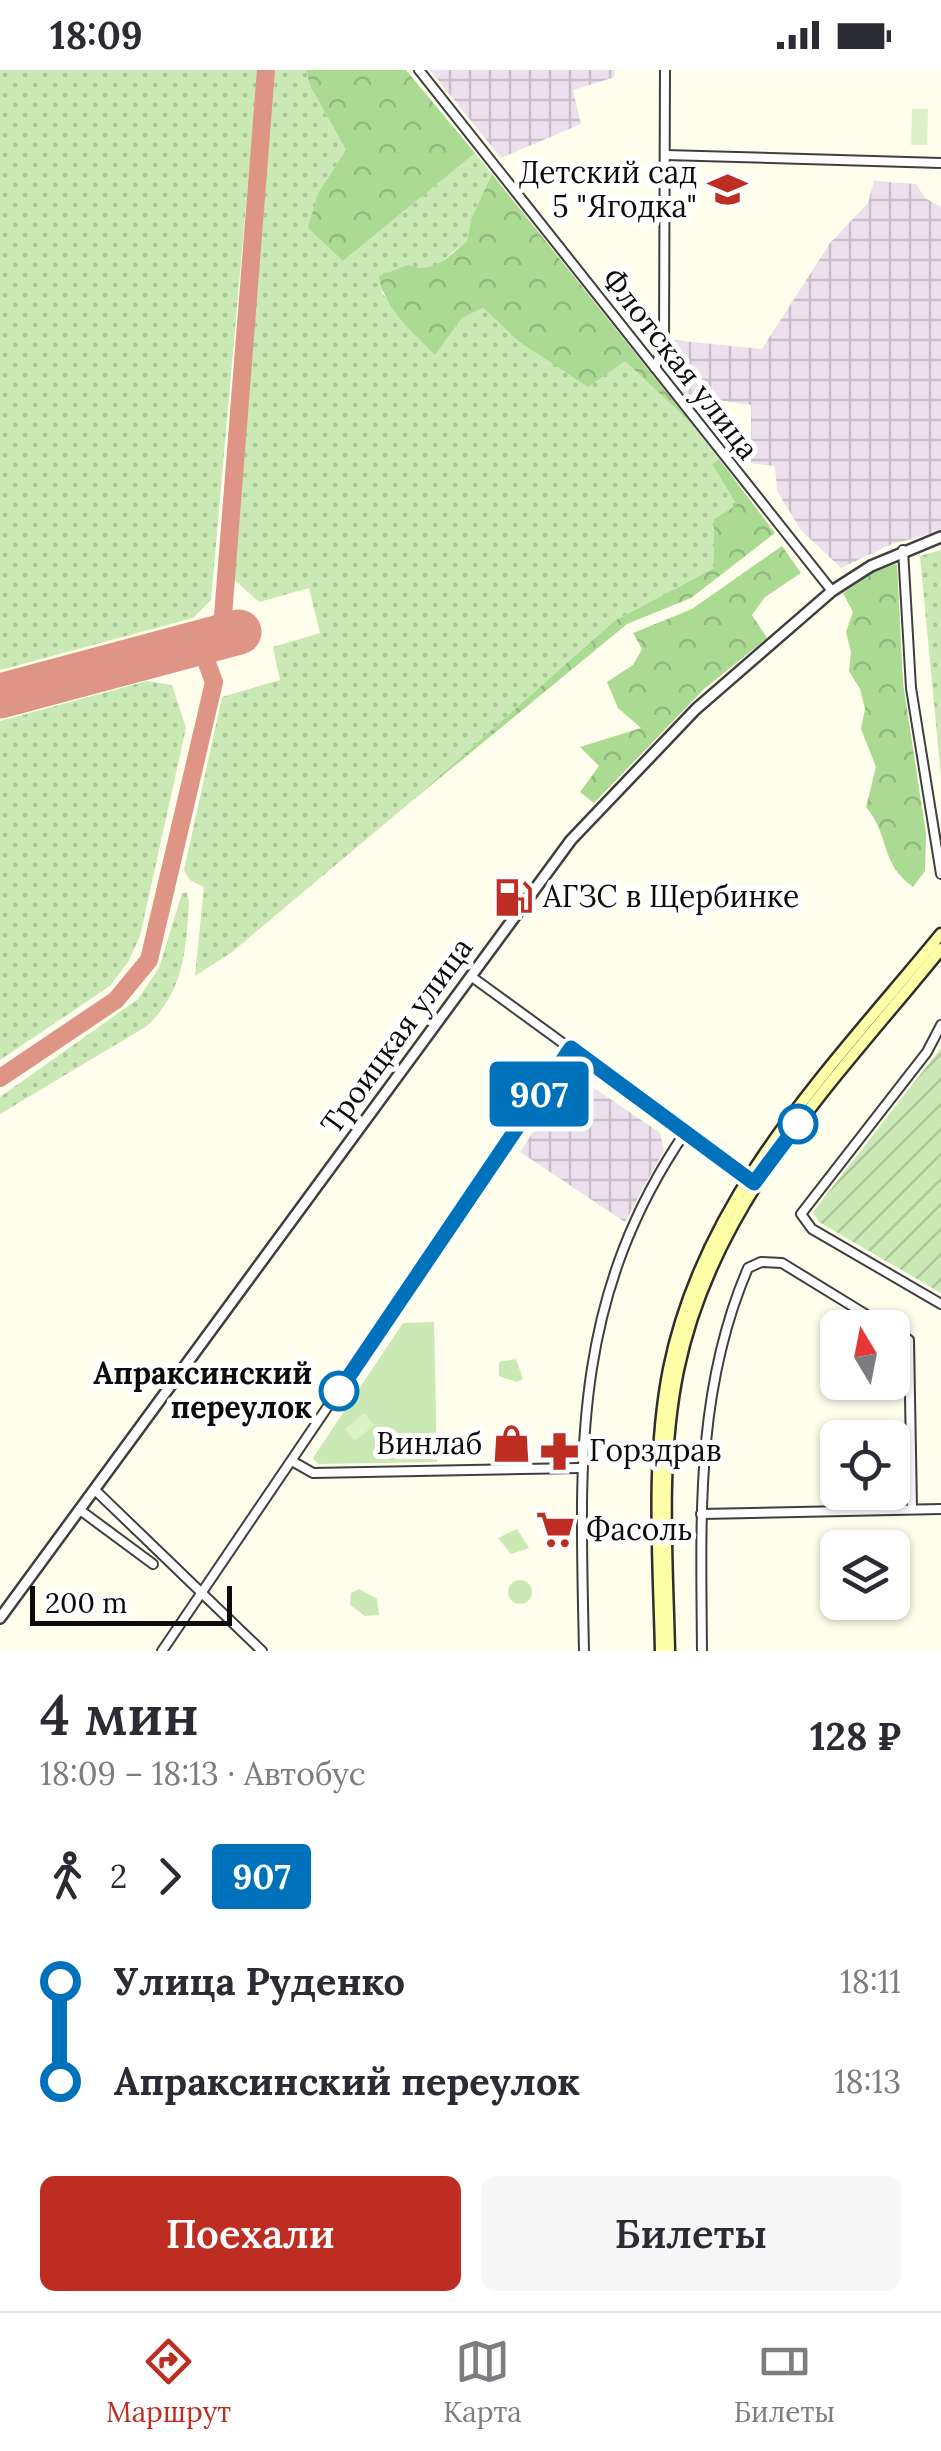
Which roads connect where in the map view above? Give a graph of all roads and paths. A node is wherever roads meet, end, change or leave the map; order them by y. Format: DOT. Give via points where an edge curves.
graph roads {
  1 [pos="418,70"];
  2 [pos="665,70"];
  3 [pos="665,155"];
  4 [pos="941,163"];
  5 [pos="655,368"];
  6 [pos="941,538"];
  7 [pos="903,550"];
  8 [pos="832,592"];
  9 [pos="941,874"];
  10 [pos="941,934"];
  11 [pos="941,949"];
  12 [pos="472,977"];
  13 [pos="941,1024"];
  14 [pos="571,1048"];
  15 [pos="686,1131"];
  16 [pos="751,1180"];
  17 [pos="941,1304"];
  18 [pos="858,1310"];
  19 [pos="910,1396"];
  20 [pos="292,1461"];
  21 [pos="580,1468"];
  22 [pos="96,1491"];
  23 [pos="912,1509"];
  24 [pos="941,1509"];
  25 [pos="80,1510"];
  26 [pos="700,1514"];
  27 [pos="153,1564"];
  28 [pos="203,1592"];
  29 [pos="0,1618"];
  30 [pos="162,1651"];
  31 [pos="262,1651"];
  32 [pos="584,1651"];
  33 [pos="665,1651"];
  34 [pos="702,1651"];
  1 -- 5 [label="street, Флотская улица"];
  2 -- 3 [label="street"];
  3 -- 4 [label="street"];
  3 -- 5 [label="street" via="664,342"];
  5 -- 8 [label="street, Флотская улица"];
  6 -- 7 [label="street, Троицкая улица"];
  7 -- 8 [label="street, Троицкая улица"];
  7 -- 9 [label="street" via="911,688"];
  8 -- 12 [label="street, Троицкая улица" via="696,708 590,819"];
  10 -- 16 [label="main road"];
  11 -- 16 [label="main road"];
  12 -- 14 [label="street"];
  12 -- 22 [label="street, Троицкая улица"];
  13 -- 17 [label="street" via="927,1052 801,1214 812,1228"];
  14 -- 15 [label="street"];
  14 -- 20 [label="street"];
  15 -- 16 [label="street"];
  15 -- 21 [label="street" via="640,1210 608,1292 586,1384"];
  16 -- 33 [label="main road" via="709,1247 669,1370 658,1484"];
  18 -- 26 [label="street" via="782,1264 748,1268 716,1365 703,1437"];
  19 -- 23 [label="street"];
  20 -- 21 [label="street" via="314,1473"];
  20 -- 28 [label="street"];
  21 -- 32 [label="street"];
  22 -- 25 [label="street, Троицкая улица"];
  22 -- 28 [label="street"];
  23 -- 24 [label="street"];
  23 -- 26 [label="street"];
  25 -- 27 [label="street"];
  25 -- 29 [label="street, Троицкая улица"];
  26 -- 34 [label="street"];
  28 -- 30 [label="street"];
  28 -- 31 [label="street"];
}
